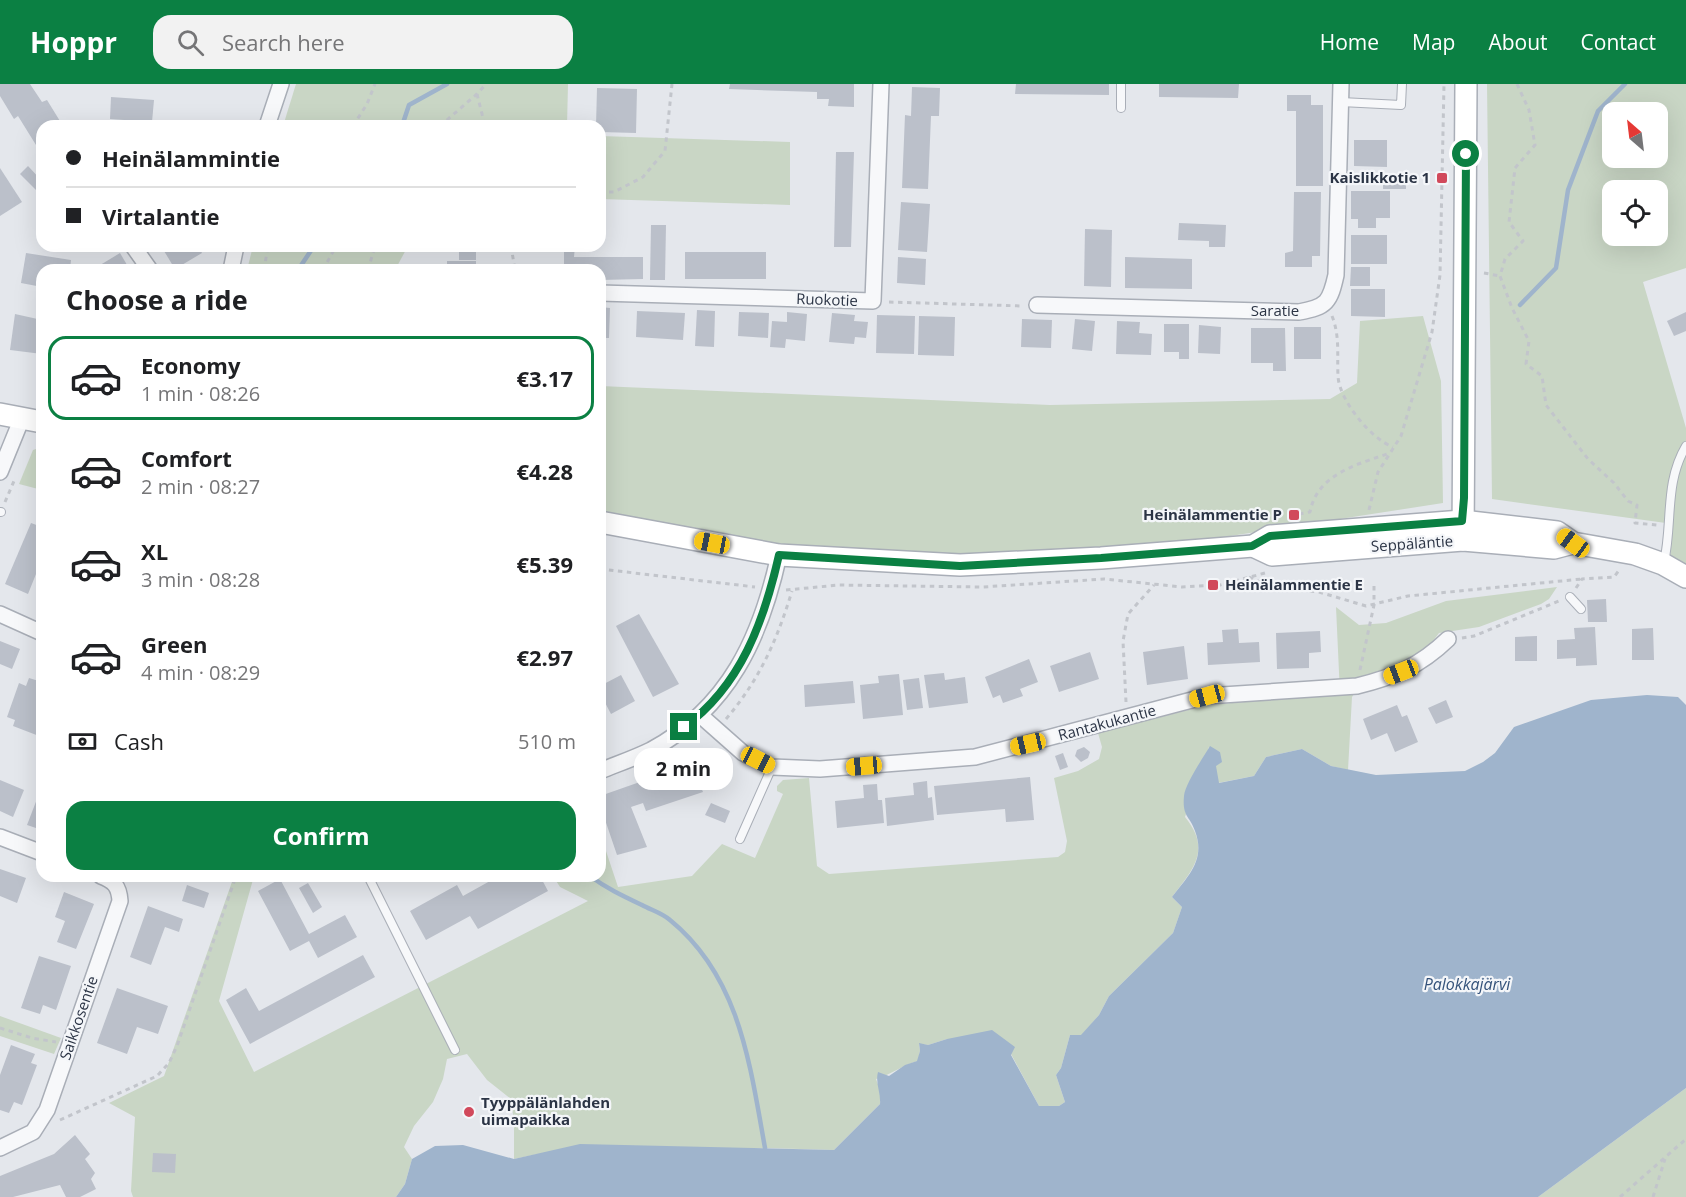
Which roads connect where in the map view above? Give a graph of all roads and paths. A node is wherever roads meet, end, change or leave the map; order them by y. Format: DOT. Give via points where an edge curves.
graph roads {
  1 [pos="281,84"];
  2 [pos="375,84"];
  3 [pos="486,84"];
  4 [pos="672,84"];
  5 [pos="881,84"];
  6 [pos="1121,84"];
  7 [pos="1341,84"];
  8 [pos="1402,84"];
  9 [pos="1444,84"];
  10 [pos="1466,84"];
  11 [pos="1517,84"];
  12 [pos="477,94"];
  13 [pos="1341,102"];
  14 [pos="1121,108"];
  15 [pos="269,120"];
  16 [pos="357,120"];
  17 [pos="447,120"];
  18 [pos="484,120"];
  19 [pos="606,192"];
  20 [pos="606,293"];
  21 [pos="873,301"];
  22 [pos="1326,304"];
  23 [pos="1037,305"];
  24 [pos="0,414"];
  25 [pos="32,420"];
  26 [pos="1686,446"];
  27 [pos="1393,447"];
  28 [pos="1389,454"];
  29 [pos="0,472"];
  30 [pos="1369,510"];
  31 [pos="1294,515"];
  32 [pos="606,523"];
  33 [pos="1668,525"];
  34 [pos="1462,531"];
  35 [pos="779,555"];
  36 [pos="1610,558"];
  37 [pos="1663,564"];
  38 [pos="1620,569"];
  39 [pos="606,570"];
  40 [pos="1270,572"];
  41 [pos="1628,572"];
  42 [pos="1249,577"];
  43 [pos="1686,577"];
  44 [pos="1582,579"];
  45 [pos="1374,582"];
  46 [pos="1154,585"];
  47 [pos="771,590"];
  48 [pos="792,591"];
  49 [pos="1570,597"];
  50 [pos="1374,605"];
  51 [pos="1581,609"];
  52 [pos="0,614"];
  53 [pos="36,630"];
  54 [pos="1448,639"];
  55 [pos="1356,686"];
  56 [pos="700,715"];
  57 [pos="1130,717"];
  58 [pos="717,730"];
  59 [pos="772,767"];
  60 [pos="606,768"];
  61 [pos="0,837"];
  62 [pos="740,838"];
  63 [pos="36,851"];
  64 [pos="114,882"];
  65 [pos="234,882"];
  66 [pos="371,882"];
  67 [pos="0,1028"];
  68 [pos="70,1044"];
  69 [pos="455,1050"];
  70 [pos="33,1132"];
  71 [pos="1686,1139"];
  72 [pos="0,1148"];
  73 [pos="1665,1156"];
  74 [pos="1620,1197"];
  75 [pos="1653,1197"];
  1 -- 15 [label="street"];
  2 -- 16 [label="path"];
  3 -- 12 [label="path"];
  4 -- 19 [label="path" via="665,151 643,177 614,192"];
  5 -- 21 [label="street, Ruokotie"];
  6 -- 14 [label="lane"];
  7 -- 13 [label="street"];
  8 -- 13 [label="lane" via="1401,105"];
  9 -- 27 [label="path" via="1440,275 1432,332 1401,436"];
  10 -- 34 [label="main road"];
  11 -- 33 [label="path" via="1529,110 1535,145 1515,168 1512,190 1509,222 1523,242 1505,259 1500,276 1529,341 1526,364 1542,376 1546,405 1588,459 1636,505 1635,523"];
  12 -- 17 [label="path"];
  12 -- 18 [label="path"];
  13 -- 22 [label="street" via="1336,275"];
  20 -- 21 [label="street, Ruokotie"];
  21 -- 23 [label="path"];
  22 -- 23 [label="street, Saratie" via="1299,312"];
  22 -- 27 [label="path" via="1336,328 1338,378 1343,396 1374,435"];
  24 -- 25 [label="main road"];
  25 -- 29 [label="street"];
  26 -- 33 [label="lane" via="1669,495"];
  27 -- 28 [label="path"];
  28 -- 30 [label="path" via="1374,482"];
  28 -- 31 [label="path" via="1325,482 1317,491 1310,512"];
  32 -- 35 [label="main road, Seppäläntie"];
  33 -- 37 [label="lane"];
  34 -- 35 [label="main road, Seppäläntie" via="1270,536 1252,546 960,566"];
  34 -- 36 [label="main road, Seppäläntie" via="1557,532"];
  35 -- 47 [label="street"];
  36 -- 37 [label="main road, Seppäläntie"];
  36 -- 38 [label="path"];
  36 -- 38 [label="path"];
  37 -- 43 [label="main road, Seppäläntie"];
  38 -- 41 [label="path"];
  38 -- 44 [label="path" via="1614,577"];
  39 -- 47 [label="path"];
  40 -- 42 [label="path"];
  42 -- 46 [label="path" via="1220,585"];
  42 -- 50 [label="path" via="1269,586 1298,588 1346,602"];
  44 -- 49 [label="path"];
  44 -- 50 [label="path" via="1408,596"];
  45 -- 50 [label="path"];
  46 -- 48 [label="path" via="1104,579 983,587 839,585"];
  46 -- 57 [label="path" via="1128,615 1123,641 1126,708"];
  47 -- 48 [label="path"];
  47 -- 56 [label="street" via="751,647"];
  48 -- 58 [label="path" via="770,655 743,699"];
  49 -- 51 [label="lane"];
  49 -- 54 [label="path" via="1474,636"];
  50 -- 55 [label="path"];
  52 -- 53 [label="street"];
  54 -- 55 [label="street, Rantakukantie" via="1429,657 1401,672"];
  55 -- 57 [label="street, Rantakukantie" via="1207,696"];
  56 -- 58 [label="street, Rantakukantie"];
  56 -- 60 [label="street" via="652,749"];
  57 -- 59 [label="street, Rantakukantie" via="975,757 820,769"];
  58 -- 59 [label="street, Rantakukantie" via="743,753"];
  59 -- 62 [label="lane"];
  61 -- 63 [label="street"];
  64 -- 68 [label="street, Saikkosentie" via="120,901"];
  65 -- 70 [label="path" via="169,1063 157,1076"];
  66 -- 69 [label="lane"];
  67 -- 68 [label="path"];
  68 -- 70 [label="street, Saikkosentie" via="47,1110"];
  70 -- 72 [label="street"];
  71 -- 73 [label="path"];
  73 -- 74 [label="path"];
  73 -- 75 [label="path"];
}
